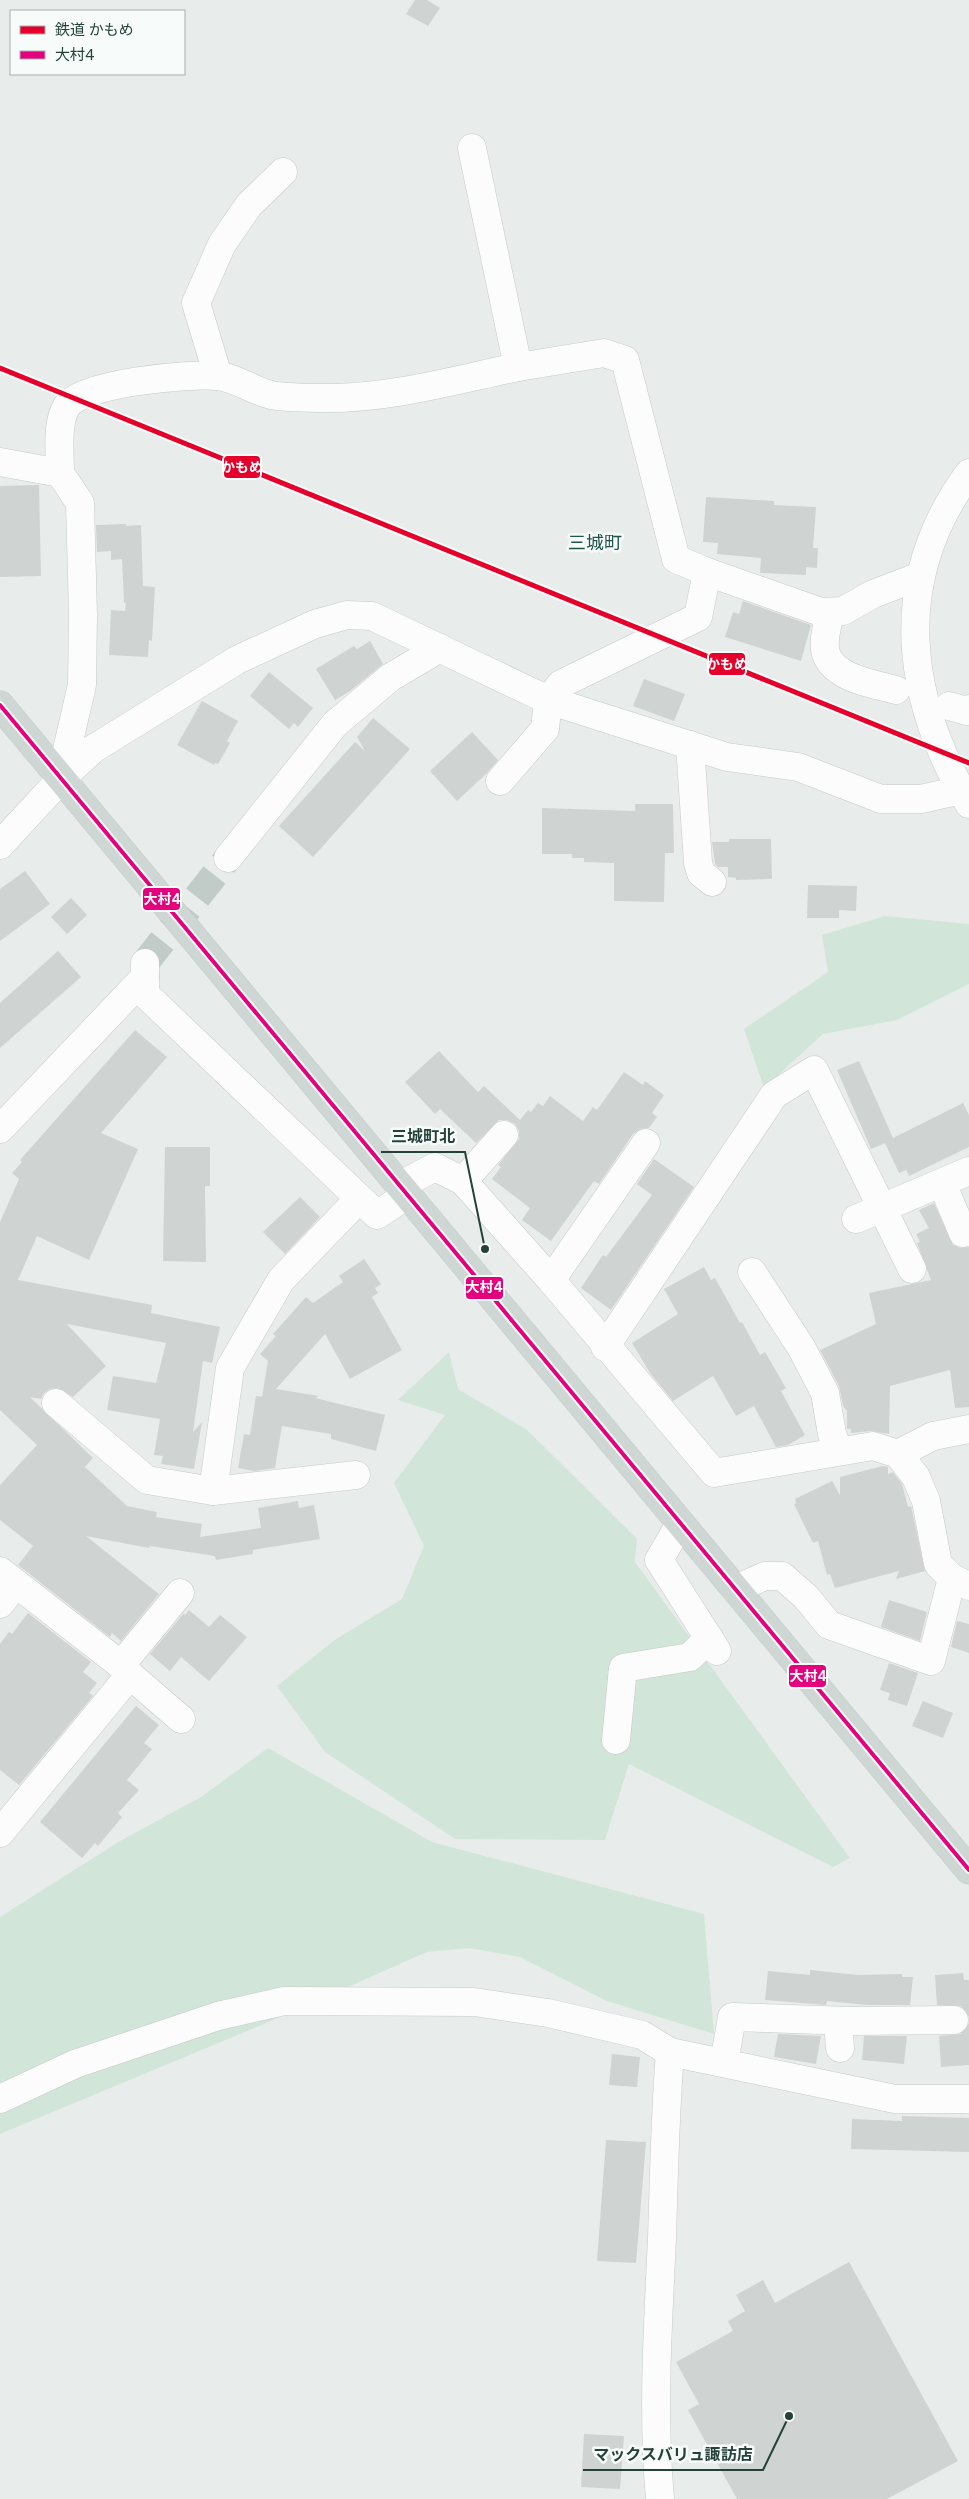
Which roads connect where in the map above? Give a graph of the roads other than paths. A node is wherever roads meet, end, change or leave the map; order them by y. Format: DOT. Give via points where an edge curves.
graph roads {
  1 [pos="472,148"];
  2 [pos="283,172"];
  3 [pos="518,367"];
  4 [pos="218,376"];
  5 [pos="0,462"];
  6 [pos="60,473"];
  7 [pos="969,473"];
  8 [pos="707,572"];
  9 [pos="920,576"];
  10 [pos="830,612"];
  11 [pos="440,648"];
  12 [pos="896,690"];
  13 [pos="548,700"];
  14 [pos="0,705"];
  15 [pos="690,745"];
  16 [pos="60,780"];
  17 [pos="500,781"];
  18 [pos="965,797"];
  19 [pos="0,845"];
  20 [pos="228,858"];
  21 [pos="712,882"];
  22 [pos="0,1128"];
  23 [pos="504,1135"];
  24 [pos="646,1143"];
  25 [pos="969,1171"];
  26 [pos="463,1181"];
  27 [pos="942,1183"];
  28 [pos="403,1191"];
  29 [pos="359,1198"];
  30 [pos="882,1208"];
  31 [pos="856,1219"];
  32 [pos="963,1233"];
  33 [pos="912,1269"];
  34 [pos="752,1272"];
  35 [pos="551,1280"];
  36 [pos="605,1347"];
  37 [pos="56,1403"];
  38 [pos="969,1429"];
  39 [pos="839,1451"];
  40 [pos="898,1454"];
  41 [pos="356,1475"];
  42 [pos="213,1491"];
  43 [pos="680,1524"];
  44 [pos="960,1582"];
  45 [pos="5,1586"];
  46 [pos="735,1589"];
  47 [pos="180,1593"];
  48 [pos="126,1670"];
  49 [pos="182,1719"];
  50 [pos="616,1740"];
  51 [pos="0,1833"];
  52 [pos="969,1870"];
  53 [pos="954,2020"];
  54 [pos="670,2052"];
  55 [pos="724,2062"];
  56 [pos="0,2099"];
  57 [pos="969,2099"];
  58 [pos="660,2499"];
  1 -- 3 [label="street"];
  2 -- 4 [label="street" via="249,205 222,244 196,304"];
  3 -- 4 [label="street" via="383,395 327,398 271,395"];
  3 -- 8 [label="street" via="604,353 625,360 676,559"];
  4 -- 6 [label="street" via="159,378 82,395 68,405 62,422"];
  5 -- 6 [label="street"];
  6 -- 16 [label="street" via="80,503 82,685"];
  7 -- 9 [label="street" via="935,529"];
  8 -- 10 [label="street" via="821,612"];
  8 -- 13 [label="street" via="698,617 561,684"];
  9 -- 10 [label="street" via="873,594 843,611"];
  9 -- 18 [label="street" via="916,657 922,695 935,738"];
  10 -- 12 [label="street" via="825,639 826,654 833,664 849,676"];
  11 -- 13 [label="street"];
  11 -- 16 [label="street" via="372,616 347,615 315,624 237,660 93,749"];
  11 -- 20 [label="street" via="391,677 335,724"];
  13 -- 15 [label="street"];
  13 -- 17 [label="street" via="545,729"];
  14 -- 16 [label="main road"];
  15 -- 18 [label="street" via="727,757 798,768 881,799"];
  15 -- 21 [label="street" via="698,863 701,873"];
  16 -- 19 [label="street"];
  16 -- 28 [label="main road"];
  22 -- 29 [label="street" via="146,970 145,994"];
  23 -- 26 [label="street"];
  24 -- 35 [label="street"];
  25 -- 27 [label="street"];
  26 -- 28 [label="street" via="435,1167"];
  26 -- 35 [label="street"];
  27 -- 30 [label="street"];
  27 -- 32 [label="street"];
  28 -- 29 [label="street" via="377,1216"];
  28 -- 43 [label="main road"];
  29 -- 42 [label="street" via="282,1280 230,1368"];
  30 -- 31 [label="street"];
  30 -- 33 [label="street"];
  30 -- 36 [label="street" via="814,1070 774,1095"];
  34 -- 39 [label="street" via="801,1347 825,1392 832,1434"];
  35 -- 36 [label="street"];
  36 -- 39 [label="street" via="714,1473"];
  37 -- 42 [label="street" via="147,1480"];
  38 -- 40 [label="street" via="933,1436"];
  39 -- 40 [label="street" via="873,1446"];
  40 -- 44 [label="street" via="916,1477 926,1501 938,1564"];
  41 -- 42 [label="street"];
  43 -- 46 [label="main road"];
  43 -- 50 [label="street" via="659,1560 713,1644 690,1657 623,1668"];
  44 -- 46 [label="street" via="931,1660 829,1624 782,1576 765,1576"];
  45 -- 48 [label="street"];
  46 -- 52 [label="main road"];
  47 -- 48 [label="street"];
  48 -- 49 [label="street"];
  48 -- 51 [label="street"];
  53 -- 55 [label="street" via="839,2034 732,2017"];
  54 -- 55 [label="street"];
  54 -- 56 [label="street" via="642,2035 548,2013 474,2002 284,2001 218,2016 75,2064"];
  54 -- 58 [label="street" via="664,2125 658,2314 656,2456"];
  55 -- 57 [label="street" via="895,2099"];
}
